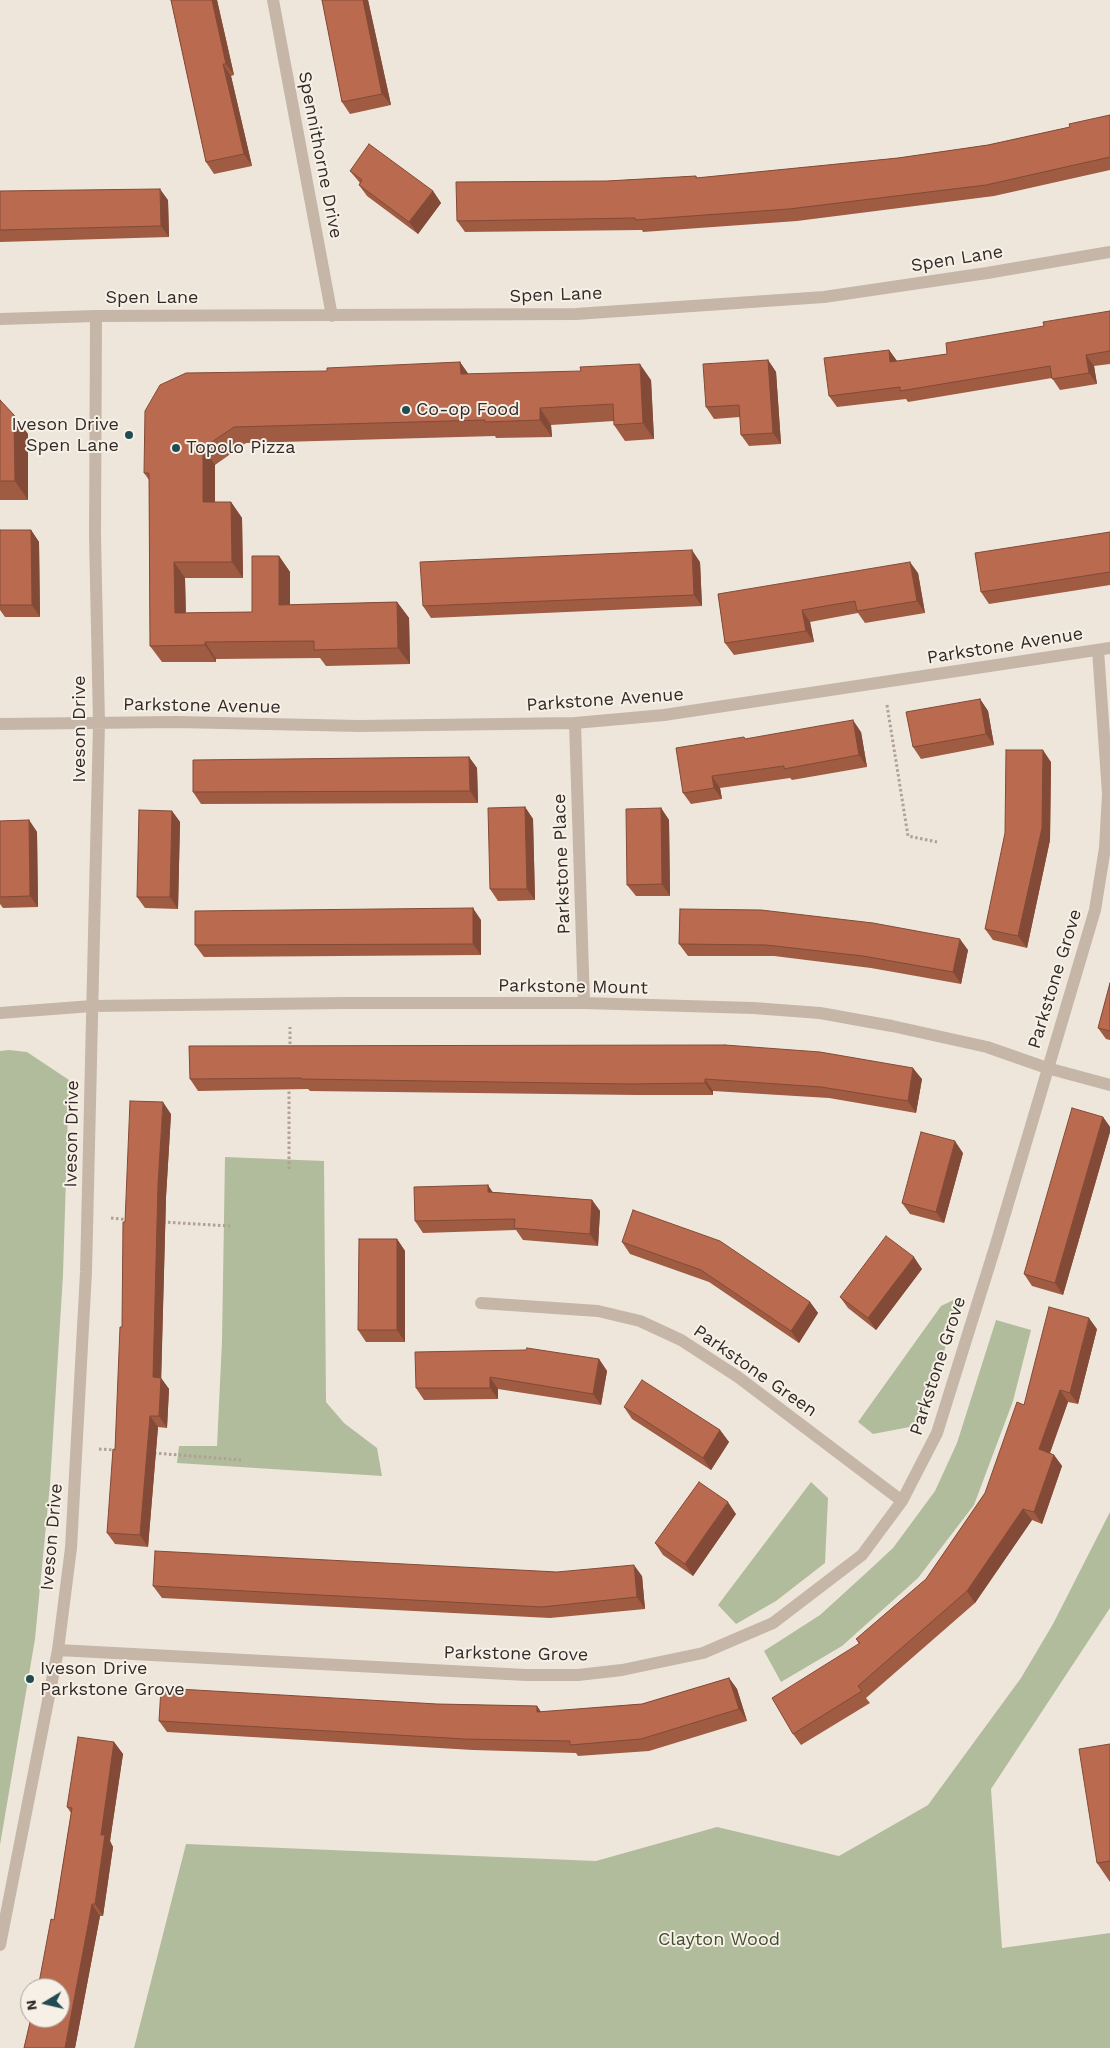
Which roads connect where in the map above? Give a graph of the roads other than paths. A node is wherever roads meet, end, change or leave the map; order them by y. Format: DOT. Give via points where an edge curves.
graph roads {
  1 [pos="273,0"];
  2 [pos="1110,252"];
  3 [pos="96,316"];
  4 [pos="332,316"];
  5 [pos="0,319"];
  6 [pos="1104,649"];
  7 [pos="99,723"];
  8 [pos="575,723"];
  9 [pos="0,724"];
  10 [pos="584,1003"];
  11 [pos="92,1006"];
  12 [pos="0,1013"];
  13 [pos="1047,1068"];
  14 [pos="1110,1085"];
  15 [pos="480,1303"];
  16 [pos="902,1501"];
  17 [pos="58,1650"];
  18 [pos="0,1945"];
  1 -- 4 [label="street, Spennithorne Drive"];
  2 -- 4 [label="street, Spen Lane" via="824,297 576,314"];
  3 -- 4 [label="street, Spen Lane"];
  3 -- 5 [label="street, Spen Lane"];
  3 -- 7 [label="street, Iveson Drive" via="95,536"];
  6 -- 8 [label="street, Parkstone Avenue" via="664,715"];
  6 -- 13 [label="street, Parkstone Grove" via="1108,794 1105,848 1095,910"];
  7 -- 8 [label="street, Parkstone Avenue" via="360,726"];
  7 -- 9 [label="street, Parkstone Avenue"];
  7 -- 11 [label="street, Iveson Drive"];
  8 -- 10 [label="street, Parkstone Place"];
  10 -- 11 [label="street, Parkstone Mount"];
  10 -- 13 [label="street, Parkstone Mount" via="820,1013 987,1047"];
  11 -- 12 [label="street, Parkstone Mount"];
  11 -- 17 [label="street, Iveson Drive" via="87,1217 76,1447 70,1548"];
  13 -- 14 [label="street, Parkstone Mount"];
  13 -- 16 [label="street, Parkstone Grove" via="937,1433"];
  15 -- 16 [label="street, Parkstone Green" via="598,1311 640,1321 681,1340 738,1377"];
  16 -- 17 [label="street, Parkstone Grove" via="862,1555 773,1623 703,1654 622,1670 578,1675 526,1675"];
  17 -- 18 [label="street, Iveson Drive"];
}
